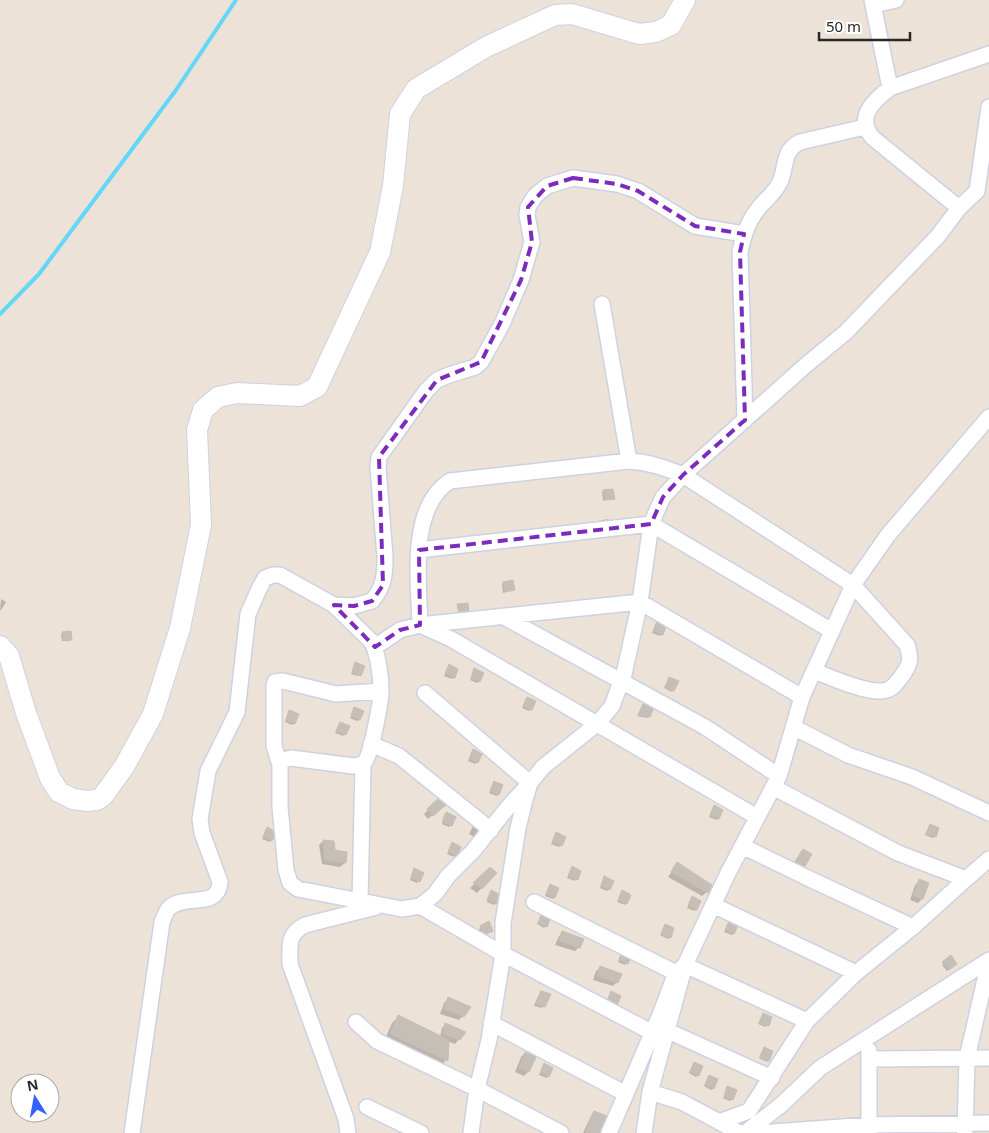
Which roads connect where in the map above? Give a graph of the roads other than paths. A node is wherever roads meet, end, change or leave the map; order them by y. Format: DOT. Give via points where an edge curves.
graph roads {
  1 [pos="685,0"];
  2 [pos="896,0"];
  3 [pos="873,3"];
  4 [pos="989,54"];
  5 [pos="890,88"];
  6 [pos="989,107"];
  7 [pos="865,127"];
  8 [pos="983,186"];
  9 [pos="959,208"];
  10 [pos="744,234"];
  11 [pos="602,304"];
  12 [pos="989,418"];
  13 [pos="745,420"];
  14 [pos="630,461"];
  15 [pos="683,475"];
  16 [pos="651,524"];
  17 [pos="418,550"];
  18 [pos="853,585"];
  19 [pos="640,602"];
  20 [pos="334,605"];
  21 [pos="504,616"];
  22 [pos="420,625"];
  23 [pos="832,631"];
  24 [pos="0,646"];
  25 [pos="375,647"];
  26 [pos="814,671"];
  27 [pos="620,680"];
  28 [pos="381,692"];
  29 [pos="425,693"];
  30 [pos="802,697"];
  31 [pos="598,723"];
  32 [pos="793,727"];
  33 [pos="371,744"];
  34 [pos="363,764"];
  35 [pos="280,765"];
  36 [pos="776,781"];
  37 [pos="530,783"];
  38 [pos="989,813"];
  39 [pos="757,817"];
  40 [pos="491,830"];
  41 [pos="742,846"];
  42 [pos="989,858"];
  43 [pos="966,879"];
  44 [pos="360,901"];
  45 [pos="534,902"];
  46 [pos="384,905"];
  47 [pos="713,905"];
  48 [pos="420,906"];
  49 [pos="913,927"];
  50 [pos="502,954"];
  51 [pos="989,961"];
  52 [pos="681,969"];
  53 [pos="856,973"];
  54 [pos="986,987"];
  55 [pos="808,1021"];
  56 [pos="356,1022"];
  57 [pos="491,1023"];
  58 [pos="660,1032"];
  59 [pos="870,1036"];
  60 [pos="869,1058"];
  61 [pos="967,1058"];
  62 [pos="989,1058"];
  63 [pos="772,1078"];
  64 [pos="477,1088"];
  65 [pos="650,1092"];
  66 [pos="626,1094"];
  67 [pos="367,1107"];
  68 [pos="719,1122"];
  69 [pos="989,1123"];
  70 [pos="965,1128"];
  71 [pos="869,1129"];
  72 [pos="132,1133"];
  73 [pos="348,1133"];
  74 [pos="421,1133"];
  75 [pos="471,1133"];
  76 [pos="561,1133"];
  77 [pos="609,1133"];
  78 [pos="644,1133"];
  79 [pos="740,1133"];
  80 [pos="745,1133"];
  81 [pos="760,1133"];
  1 -- 24 [label="main road" via="671,25 656,32 639,34 572,14 555,15 486,48 416,89 400,114 393,186 380,252 317,387 300,396 237,393 218,397 203,410 197,430 202,525 180,628 153,714 124,767 97,800 87,801 58,792 50,778 8,656"];
  2 -- 3 [label="street"];
  3 -- 5 [label="street"];
  4 -- 5 [label="street"];
  5 -- 7 [label="street" via="878,97 867,113"];
  6 -- 8 [label="street"];
  7 -- 9 [label="street" via="873,138"];
  7 -- 10 [label="street" via="793,146 788,152 780,183 757,210"];
  8 -- 9 [label="street"];
  9 -- 13 [label="street" via="938,236 846,332"];
  10 -- 13 [label="street" via="740,252"];
  10 -- 20 [label="street" via="695,226 638,191 617,184 573,178 547,186 535,196 526,215 532,242 521,280 481,362 437,380 379,457 385,556 383,585 372,601 354,606"];
  11 -- 14 [label="street"];
  12 -- 18 [label="street" via="888,535"];
  13 -- 15 [label="street"];
  14 -- 15 [label="street" via="659,466"];
  14 -- 17 [label="street" via="450,481 433,497 425,513"];
  15 -- 16 [label="street" via="663,497"];
  15 -- 18 [label="street"];
  16 -- 17 [label="street"];
  16 -- 19 [label="street"];
  16 -- 23 [label="street"];
  17 -- 22 [label="street"];
  18 -- 23 [label="street"];
  18 -- 26 [label="street" via="907,645 911,656 908,666 891,688 881,692"];
  19 -- 21 [label="street"];
  19 -- 27 [label="street"];
  19 -- 30 [label="street"];
  20 -- 25 [label="street"];
  20 -- 72 [label="street" via="288,578 274,575 266,578 248,614 237,712 208,771 200,819 220,888 212,898 180,902 169,908 162,922"];
  21 -- 22 [label="street"];
  21 -- 27 [label="street"];
  22 -- 25 [label="street" via="400,630"];
  22 -- 31 [label="street" via="451,639"];
  23 -- 26 [label="street"];
  25 -- 28 [label="street"];
  26 -- 30 [label="street"];
  27 -- 31 [label="street" via="612,706"];
  27 -- 36 [label="street" via="705,727"];
  28 -- 33 [label="street"];
  28 -- 35 [label="street" via="336,694 283,681 275,682 274,746"];
  29 -- 37 [label="street"];
  30 -- 32 [label="street"];
  31 -- 37 [label="street" via="552,759"];
  31 -- 39 [label="street"];
  32 -- 36 [label="street"];
  32 -- 38 [label="street" via="848,755 912,777"];
  33 -- 34 [label="street"];
  33 -- 40 [label="street" via="400,756"];
  34 -- 35 [label="street" via="353,766 286,758"];
  34 -- 44 [label="street"];
  35 -- 44 [label="street" via="280,807 290,883 298,889"];
  36 -- 39 [label="street"];
  36 -- 43 [label="street" via="898,853"];
  37 -- 40 [label="street"];
  37 -- 50 [label="street" via="518,828 503,923"];
  39 -- 41 [label="street"];
  40 -- 48 [label="street" via="435,894"];
  41 -- 47 [label="street"];
  41 -- 49 [label="street"];
  42 -- 43 [label="street"];
  43 -- 49 [label="street"];
  44 -- 46 [label="street"];
  45 -- 52 [label="street"];
  46 -- 48 [label="street" via="402,909"];
  46 -- 73 [label="street" via="305,925 296,930 290,940 290,964 346,1119"];
  47 -- 52 [label="street"];
  47 -- 53 [label="street"];
  48 -- 50 [label="street"];
  49 -- 53 [label="street"];
  50 -- 57 [label="street"];
  50 -- 58 [label="street"];
  51 -- 54 [label="street"];
  51 -- 59 [label="street"];
  52 -- 55 [label="street"];
  52 -- 58 [label="street"];
  53 -- 55 [label="street"];
  54 -- 61 [label="street"];
  55 -- 63 [label="street"];
  56 -- 64 [label="street" via="377,1041"];
  57 -- 64 [label="street"];
  57 -- 66 [label="street"];
  58 -- 63 [label="street"];
  58 -- 65 [label="street"];
  58 -- 66 [label="street"];
  59 -- 60 [label="street"];
  59 -- 80 [label="street" via="820,1068"];
  60 -- 61 [label="street"];
  60 -- 71 [label="street"];
  61 -- 62 [label="street"];
  61 -- 70 [label="street"];
  63 -- 68 [label="street" via="749,1111"];
  64 -- 75 [label="street"];
  64 -- 76 [label="street"];
  65 -- 68 [label="street" via="682,1102"];
  65 -- 78 [label="street"];
  66 -- 77 [label="street"];
  67 -- 74 [label="street"];
  68 -- 79 [label="street"];
  69 -- 70 [label="street"];
  70 -- 71 [label="street"];
  71 -- 81 [label="street"];
}
